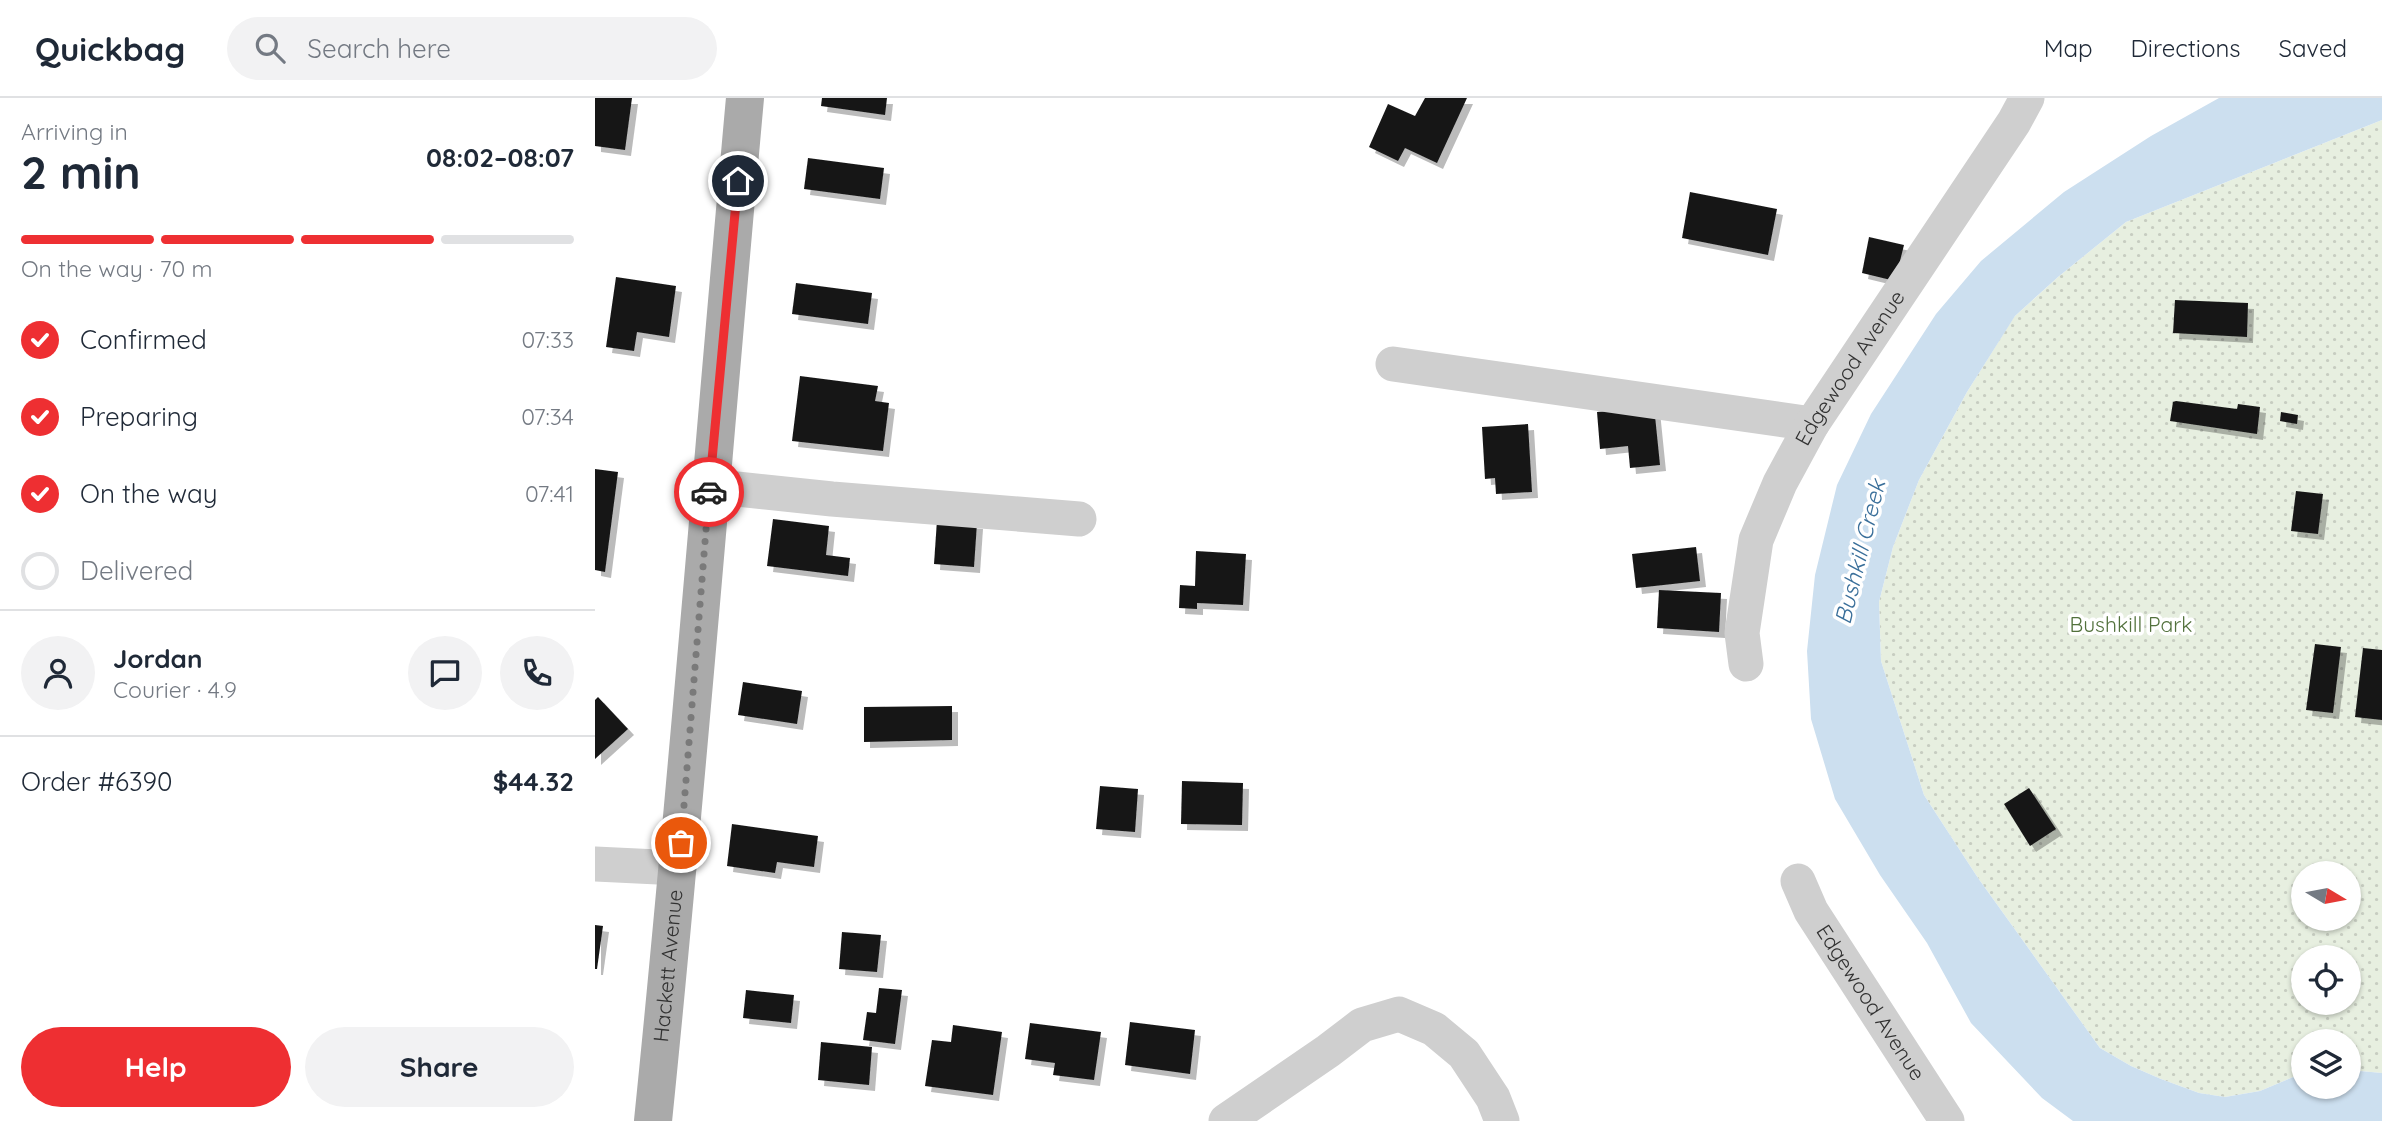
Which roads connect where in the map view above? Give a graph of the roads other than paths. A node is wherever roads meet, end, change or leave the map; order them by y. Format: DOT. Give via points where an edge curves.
graph roads {
  1 [pos="745,98"];
  2 [pos="2027,98"];
  3 [pos="1393,364"];
  4 [pos="1812,424"];
  5 [pos="709,486"];
  6 [pos="1079,519"];
  7 [pos="1746,664"];
  8 [pos="595,864"];
  9 [pos="679,868"];
  10 [pos="1798,881"];
  11 [pos="653,1121"];
  12 [pos="1226,1121"];
  13 [pos="1502,1121"];
  14 [pos="1947,1121"];
  1 -- 5 [label="main road, Hackett Avenue"];
  2 -- 4 [label="street, Edgewood Avenue"];
  3 -- 4 [label="street"];
  4 -- 7 [label="street, Edgewood Avenue" via="1756,540 1742,634"];
  5 -- 6 [label="street"];
  5 -- 9 [label="main road, Hackett Avenue"];
  8 -- 9 [label="street"];
  9 -- 11 [label="main road, Hackett Avenue"];
  10 -- 14 [label="street, Edgewood Avenue" via="1811,911"];
  12 -- 13 [label="street" via="1362,1025 1399,1014 1434,1029 1464,1054 1493,1098"];
}
